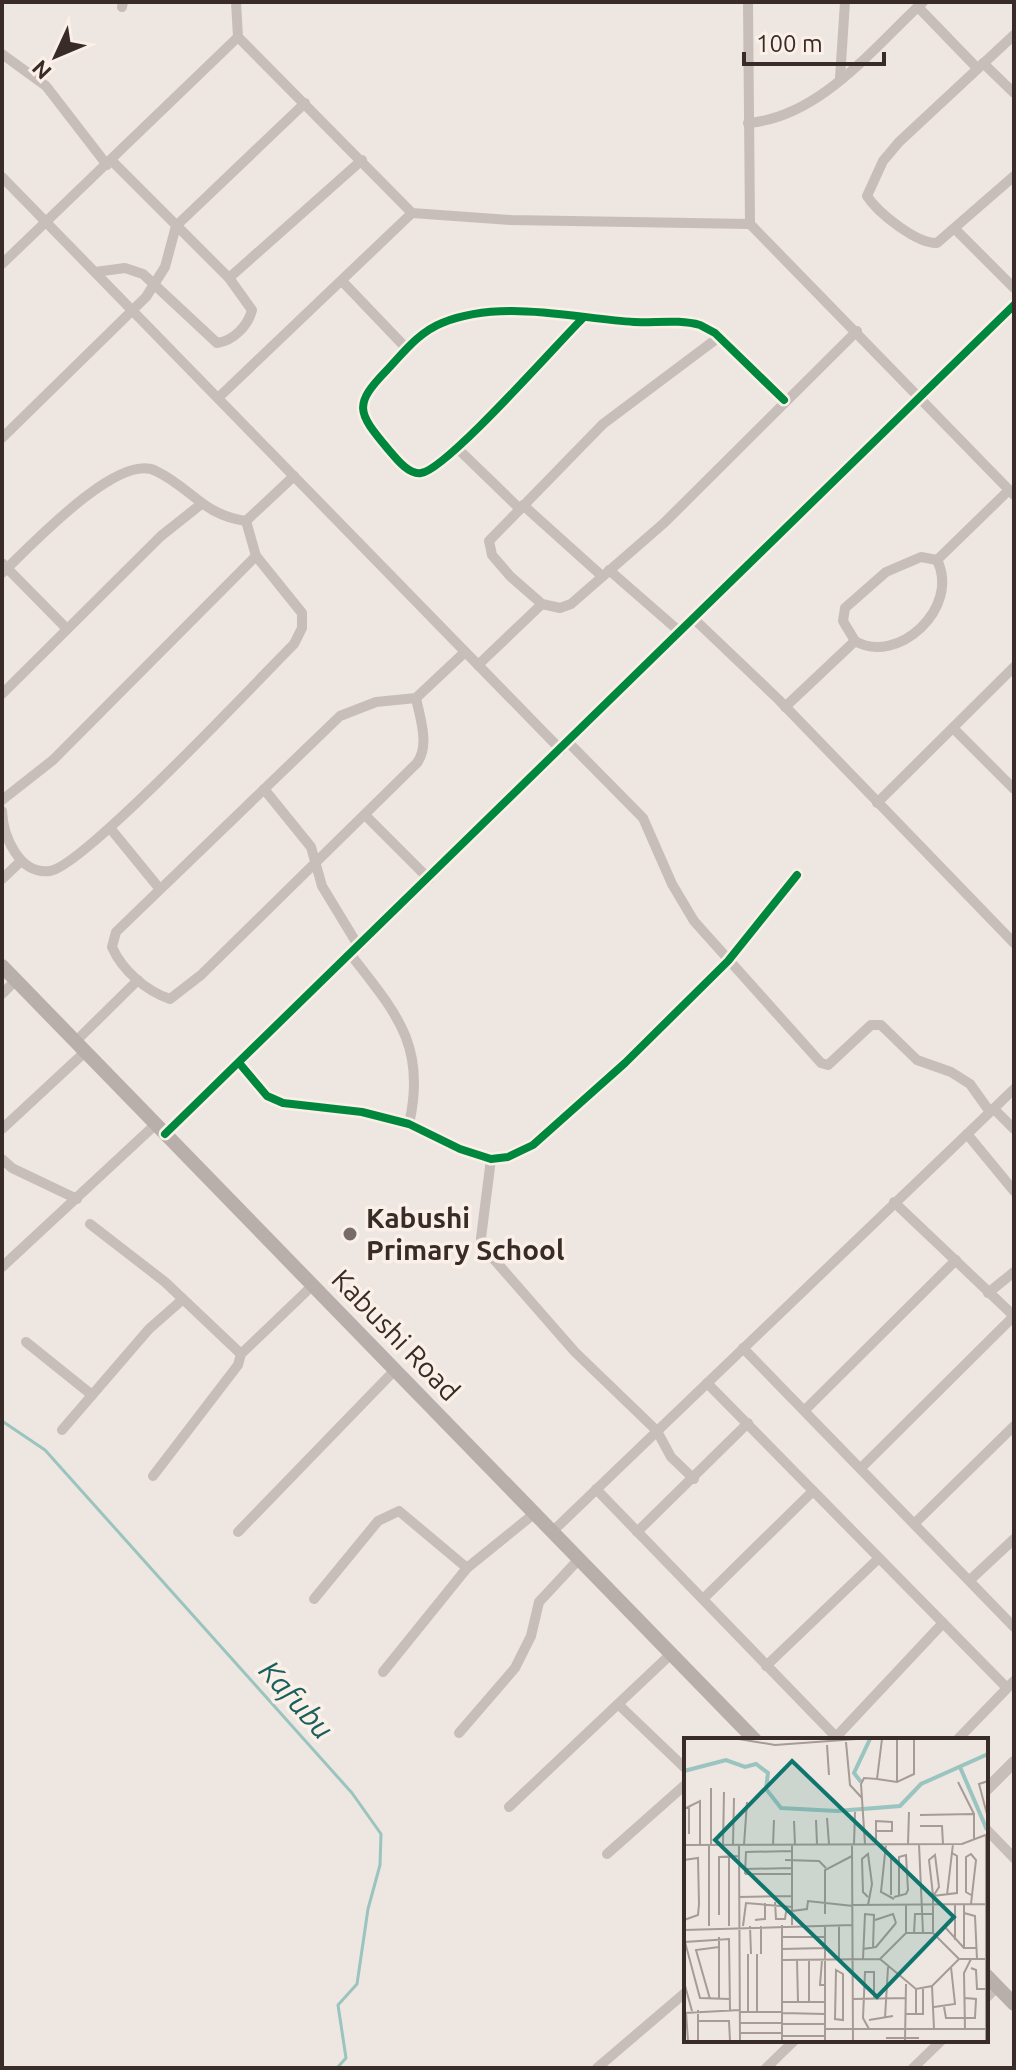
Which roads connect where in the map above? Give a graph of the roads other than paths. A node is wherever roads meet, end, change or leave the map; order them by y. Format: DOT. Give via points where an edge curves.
graph roads {
  1 [pos="236,2"];
  2 [pos="748,2"];
  3 [pos="845,2"];
  4 [pos="920,4"];
  5 [pos="1014,35"];
  6 [pos="238,37"];
  7 [pos="2,54"];
  8 [pos="980,66"];
  9 [pos="840,78"];
  10 [pos="1014,93"];
  11 [pos="305,103"];
  12 [pos="748,123"];
  13 [pos="362,160"];
  14 [pos="109,162"];
  15 [pos="1014,176"];
  16 [pos="2,177"];
  17 [pos="412,213"];
  18 [pos="47,222"];
  19 [pos="750,224"];
  20 [pos="176,226"];
  21 [pos="955,229"];
  22 [pos="2,264"];
  23 [pos="95,272"];
  24 [pos="229,278"];
  25 [pos="342,281"];
  26 [pos="156,284"];
  27 [pos="1014,288"];
  28 [pos="1014,305"];
  29 [pos="133,311"];
  30 [pos="582,319"];
  31 [pos="857,331"];
  32 [pos="719,337"];
  33 [pos="407,349"];
  34 [pos="921,397"];
  35 [pos="218,398"];
  36 [pos="784,400"];
  37 [pos="2,438"];
  38 [pos="456,447"];
  39 [pos="294,476"];
  40 [pos="1012,492"];
  41 [pos="200,505"];
  42 [pos="522,507"];
  43 [pos="246,521"];
  44 [pos="256,556"];
  45 [pos="937,560"];
  46 [pos="4,568"];
  47 [pos="606,573"];
  48 [pos="542,604"];
  49 [pos="693,618"];
  50 [pos="67,629"];
  51 [pos="679,631"];
  52 [pos="855,641"];
  53 [pos="465,652"];
  54 [pos="478,665"];
  55 [pos="1014,667"];
  56 [pos="2,694"];
  57 [pos="416,698"];
  58 [pos="785,707"];
  59 [pos="953,728"];
  60 [pos="564,746"];
  61 [pos="264,789"];
  62 [pos="1014,789"];
  63 [pos="2,800"];
  64 [pos="877,803"];
  65 [pos="2,811"];
  66 [pos="365,815"];
  67 [pos="110,828"];
  68 [pos="21,861"];
  69 [pos="316,864"];
  70 [pos="797,875"];
  71 [pos="2,879"];
  72 [pos="429,879"];
  73 [pos="159,888"];
  74 [pos="1014,943"];
  75 [pos="355,951"];
  76 [pos="728,961"];
  77 [pos="2,966"];
  78 [pos="16,980"];
  79 [pos="138,980"];
  80 [pos="2,994"];
  81 [pos="80,1047"];
  82 [pos="240,1064"];
  83 [pos="1014,1089"];
  84 [pos="992,1110"];
  85 [pos="409,1124"];
  86 [pos="2,1129"];
  87 [pos="161,1129"];
  88 [pos="1014,1129"];
  89 [pos="967,1134"];
  90 [pos="2,1159"];
  91 [pos="491,1159"];
  92 [pos="1014,1191"];
  93 [pos="77,1199"];
  94 [pos="894,1202"];
  95 [pos="90,1224"];
  96 [pos="956,1260"];
  97 [pos="2,1267"];
  98 [pos="1014,1272"];
  99 [pos="312,1286"];
  100 [pos="988,1293"];
  101 [pos="182,1300"];
  102 [pos="1014,1316"];
  103 [pos="26,1342"];
  104 [pos="743,1348"];
  105 [pos="241,1354"];
  106 [pos="394,1371"];
  107 [pos="707,1383"];
  108 [pos="92,1395"];
  109 [pos="806,1409"];
  110 [pos="748,1423"];
  111 [pos="1014,1426"];
  112 [pos="62,1430"];
  113 [pos="657,1431"];
  114 [pos="862,1467"];
  115 [pos="153,1476"];
  116 [pos="694,1479"];
  117 [pos="596,1489"];
  118 [pos="813,1491"];
  119 [pos="535,1513"];
  120 [pos="916,1522"];
  121 [pos="553,1531"];
  122 [pos="238,1532"];
  123 [pos="637,1532"];
  124 [pos="1014,1539"];
  125 [pos="879,1558"];
  126 [pos="579,1559"];
  127 [pos="467,1568"];
  128 [pos="970,1580"];
  129 [pos="314,1599"];
  130 [pos="703,1599"];
  131 [pos="943,1623"];
  132 [pos="1014,1627"];
  133 [pos="671,1654"];
  134 [pos="766,1666"];
  135 [pos="383,1672"];
  136 [pos="1011,1685"];
  137 [pos="619,1705"];
  138 [pos="459,1733"];
  139 [pos="753,1738"];
  140 [pos="837,1738"];
  141 [pos="959,1738"];
  142 [pos="1014,1762"];
  143 [pos="684,1767"];
  144 [pos="684,1786"];
  145 [pos="988,1788"];
  146 [pos="509,1807"];
  147 [pos="988,1831"];
  148 [pos="607,1854"];
  149 [pos="1014,1858"];
  150 [pos="992,1992"];
  151 [pos="684,1994"];
  152 [pos="1014,2004"];
  153 [pos="793,2042"];
  154 [pos="940,2042"];
  155 [pos="597,2068"];
  156 [pos="766,2068"];
  157 [pos="913,2068"];
  1 -- 6 [label="street"];
  2 -- 12 [label="street"];
  3 -- 9 [label="street"];
  4 -- 8 [label="street"];
  4 -- 9 [label="street"];
  5 -- 8 [label="street"];
  6 -- 11 [label="street"];
  6 -- 14 [label="street"];
  7 -- 14 [label="street" via="46,86"];
  8 -- 10 [label="street"];
  8 -- 21 [label="street" via="892,150 868,190 871,202 926,241 937,243"];
  9 -- 12 [label="street" via="803,109"];
  11 -- 13 [label="street"];
  11 -- 20 [label="street"];
  12 -- 19 [label="street"];
  13 -- 17 [label="street"];
  13 -- 24 [label="street"];
  14 -- 18 [label="street"];
  14 -- 20 [label="street"];
  15 -- 21 [label="street"];
  16 -- 18 [label="street"];
  17 -- 19 [label="street" via="525,221"];
  17 -- 25 [label="street"];
  18 -- 22 [label="street"];
  18 -- 23 [label="street"];
  19 -- 31 [label="street"];
  20 -- 24 [label="street"];
  20 -- 26 [label="street"];
  21 -- 27 [label="street"];
  23 -- 26 [label="street" via="125,268"];
  23 -- 29 [label="street"];
  24 -- 26 [label="street" via="252,310 238,333 217,343"];
  25 -- 33 [label="street"];
  25 -- 35 [label="street"];
  26 -- 29 [label="street"];
  28 -- 34 [label="street"];
  29 -- 35 [label="street"];
  29 -- 37 [label="street"];
  30 -- 32 [label="street" via="695,323"];
  30 -- 33 [label="street" via="514,312 472,315 432,328"];
  30 -- 38 [label="street"];
  31 -- 34 [label="street"];
  31 -- 36 [label="street"];
  32 -- 36 [label="street"];
  32 -- 42 [label="street" via="603,424"];
  33 -- 38 [label="street" via="364,394 365,420 415,473 430,470"];
  34 -- 40 [label="street"];
  34 -- 49 [label="street"];
  35 -- 39 [label="street"];
  36 -- 47 [label="street" via="714,476"];
  38 -- 42 [label="street"];
  39 -- 43 [label="street"];
  39 -- 53 [label="street"];
  40 -- 45 [label="street"];
  41 -- 43 [label="street"];
  41 -- 46 [label="street" via="152,469 130,470 84,498"];
  41 -- 50 [label="street"];
  42 -- 47 [label="street"];
  42 -- 48 [label="street" via="487,547"];
  43 -- 44 [label="street"];
  44 -- 63 [label="street" via="53,760"];
  44 -- 67 [label="street" via="302,613 294,644"];
  45 -- 52 [label="street" via="921,557 898,565 848,604 843,621"];
  45 -- 52 [label="street" via="941,598 925,626 891,643 869,646"];
  46 -- 50 [label="street"];
  47 -- 48 [label="street" via="571,604"];
  47 -- 51 [label="street"];
  48 -- 54 [label="street"];
  49 -- 51 [label="street"];
  49 -- 58 [label="street"];
  50 -- 56 [label="street"];
  51 -- 60 [label="street"];
  52 -- 58 [label="street"];
  53 -- 54 [label="street"];
  53 -- 57 [label="street"];
  54 -- 60 [label="street"];
  55 -- 59 [label="street"];
  57 -- 61 [label="street" via="376,702 340,716"];
  57 -- 66 [label="street" via="422,755"];
  58 -- 64 [label="street"];
  59 -- 62 [label="street"];
  59 -- 64 [label="street"];
  60 -- 72 [label="street"];
  60 -- 76 [label="street" via="643,818 687,909"];
  61 -- 69 [label="street" via="306,840"];
  61 -- 73 [label="street"];
  64 -- 74 [label="street"];
  65 -- 68 [label="street" via="6,833"];
  66 -- 69 [label="street"];
  66 -- 72 [label="street"];
  67 -- 68 [label="street" via="68,865 49,872"];
  67 -- 73 [label="street"];
  68 -- 71 [label="street"];
  69 -- 75 [label="street"];
  69 -- 79 [label="street" via="180,995 158,995"];
  70 -- 76 [label="street"];
  72 -- 75 [label="street"];
  73 -- 79 [label="street" via="116,932 112,947"];
  75 -- 82 [label="street"];
  75 -- 85 [label="street" via="408,1035 416,1095"];
  76 -- 84 [label="street" via="824,1065 871,1025 881,1025 924,1065 970,1084"];
  76 -- 91 [label="street" via="533,1145"];
  77 -- 78 [label="main road, Kabushi Road"];
  78 -- 80 [label="street"];
  78 -- 81 [label="main road, Kabushi Road"];
  79 -- 81 [label="street"];
  81 -- 86 [label="street"];
  81 -- 87 [label="main road, Kabushi Road"];
  82 -- 85 [label="street" via="267,1096 283,1103 362,1112"];
  82 -- 87 [label="street"];
  83 -- 84 [label="street"];
  84 -- 88 [label="street"];
  84 -- 89 [label="street"];
  85 -- 91 [label="street"];
  87 -- 93 [label="street"];
  87 -- 99 [label="main road, Kabushi Road"];
  89 -- 92 [label="street"];
  89 -- 94 [label="street"];
  90 -- 93 [label="street"];
  91 -- 113 [label="street" via="484,1248 575,1352"];
  93 -- 97 [label="street"];
  94 -- 96 [label="street"];
  94 -- 104 [label="street"];
  95 -- 101 [label="street"];
  96 -- 100 [label="street"];
  96 -- 109 [label="street"];
  98 -- 100 [label="street"];
  99 -- 105 [label="street"];
  99 -- 106 [label="main road, Kabushi Road"];
  100 -- 102 [label="street"];
  101 -- 105 [label="street"];
  101 -- 108 [label="street" via="149,1329"];
  102 -- 114 [label="street"];
  103 -- 108 [label="street"];
  104 -- 107 [label="street"];
  104 -- 109 [label="street"];
  105 -- 115 [label="street" via="238,1365"];
  106 -- 119 [label="main road, Kabushi Road"];
  106 -- 122 [label="street"];
  107 -- 110 [label="street"];
  107 -- 113 [label="street"];
  108 -- 112 [label="street"];
  109 -- 114 [label="street"];
  110 -- 116 [label="street"];
  110 -- 118 [label="street"];
  111 -- 120 [label="street"];
  113 -- 116 [label="street" via="671,1457"];
  113 -- 117 [label="street"];
  114 -- 120 [label="street"];
  116 -- 123 [label="street"];
  117 -- 121 [label="street"];
  117 -- 123 [label="street"];
  118 -- 125 [label="street"];
  118 -- 130 [label="street"];
  119 -- 121 [label="main road, Kabushi Road"];
  119 -- 127 [label="street"];
  120 -- 128 [label="street"];
  121 -- 126 [label="main road, Kabushi Road"];
  123 -- 130 [label="street"];
  124 -- 128 [label="street"];
  125 -- 131 [label="street"];
  125 -- 134 [label="street"];
  126 -- 133 [label="main road, Kabushi Road"];
  126 -- 138 [label="street" via="539,1602 531,1636 515,1668"];
  127 -- 129 [label="street" via="399,1511 378,1521"];
  127 -- 135 [label="street"];
  128 -- 132 [label="street"];
  130 -- 134 [label="street"];
  131 -- 136 [label="street"];
  131 -- 140 [label="street"];
  133 -- 137 [label="street"];
  133 -- 139 [label="main road, Kabushi Road"];
  134 -- 140 [label="street"];
  136 -- 141 [label="street"];
  137 -- 143 [label="street"];
  137 -- 146 [label="street"];
  142 -- 145 [label="street"];
  144 -- 148 [label="street"];
  147 -- 149 [label="street"];
  150 -- 152 [label="main road"];
  151 -- 155 [label="street"];
  153 -- 156 [label="street"];
  154 -- 157 [label="street"];
}
